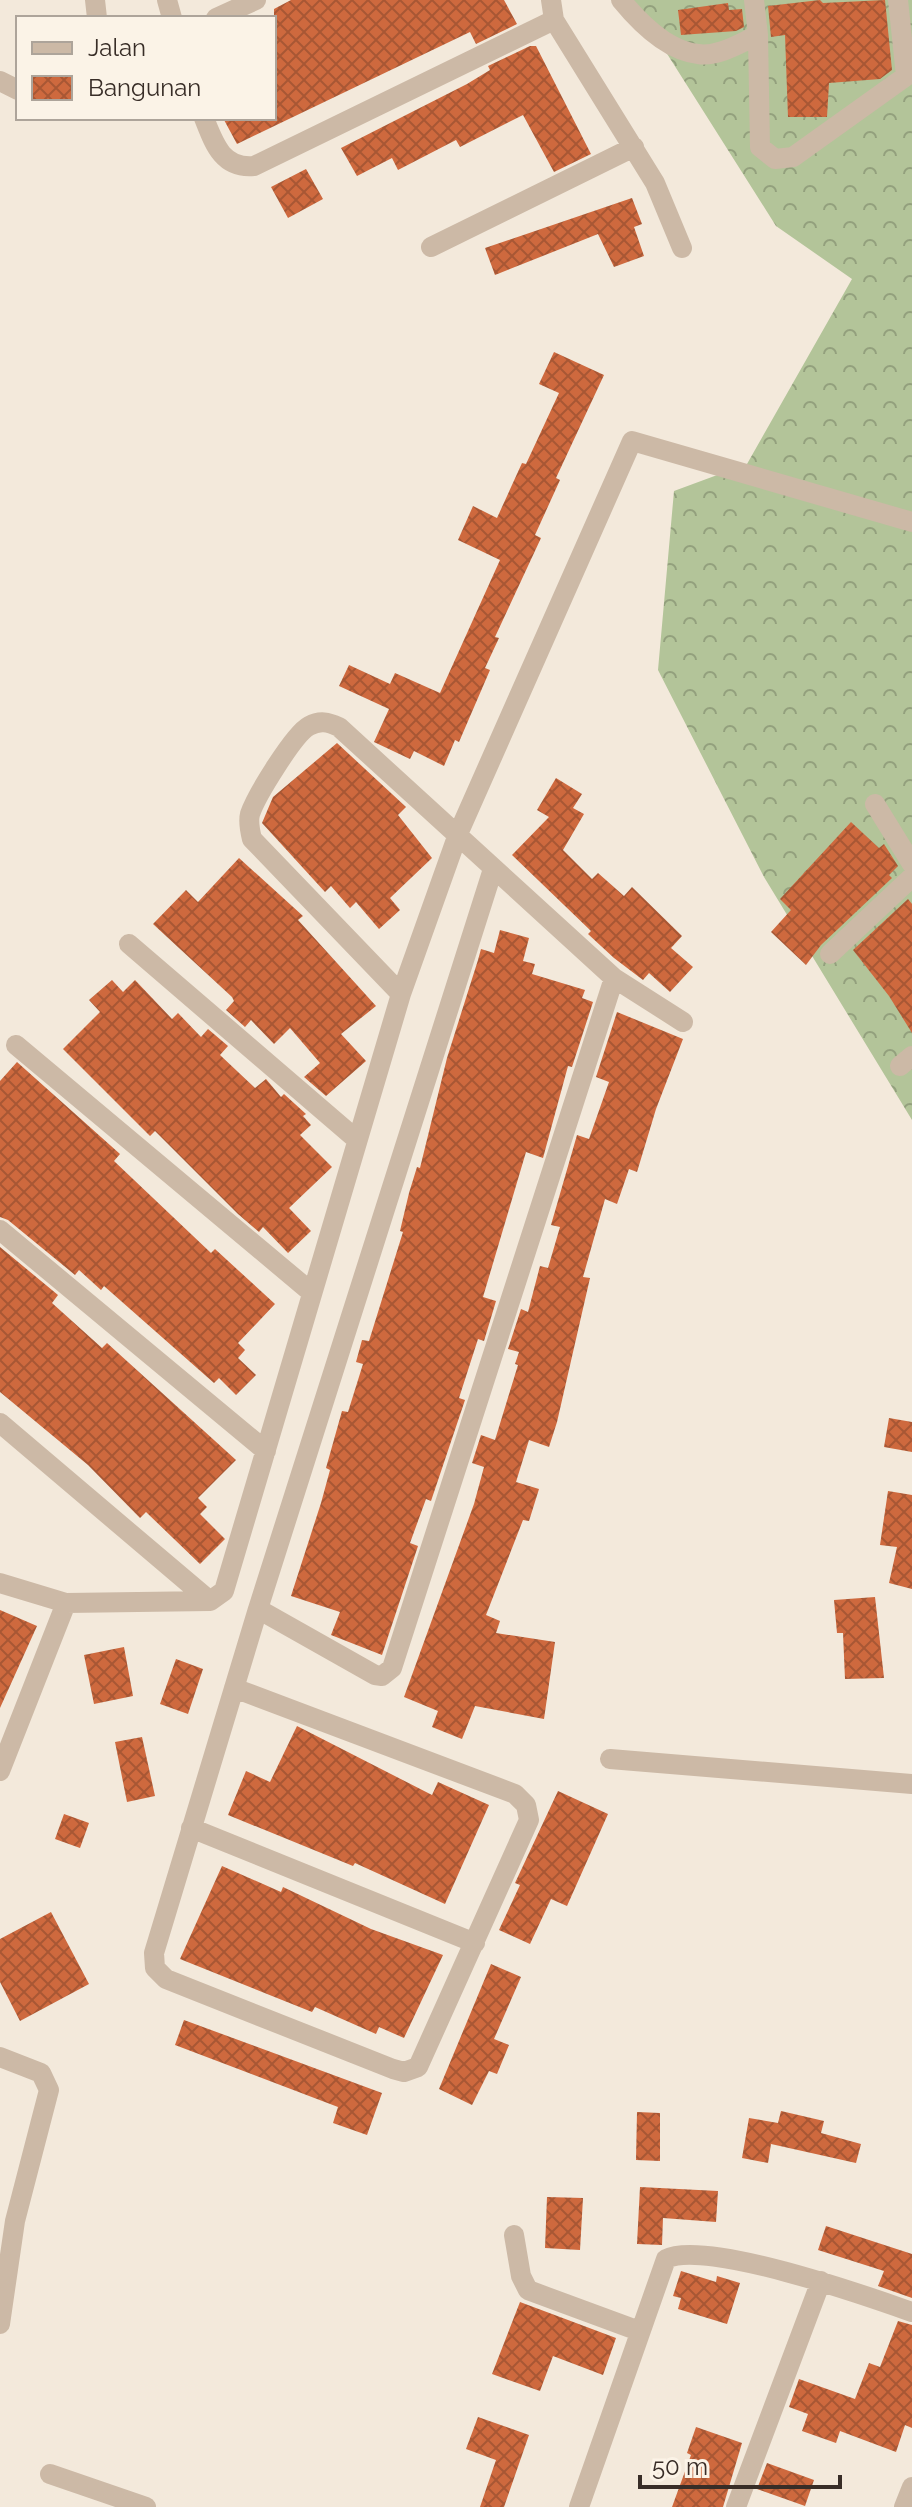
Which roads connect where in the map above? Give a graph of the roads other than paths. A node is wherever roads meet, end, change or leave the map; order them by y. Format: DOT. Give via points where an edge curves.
graph roads {
  1 [pos="256,0"];
  2 [pos="621,0"];
  3 [pos="754,0"];
  4 [pos="898,0"];
  5 [pos="552,10"];
  6 [pos="220,16"];
  7 [pos="758,35"];
  8 [pos="909,74"];
  9 [pos="205,120"];
  10 [pos="634,147"];
  11 [pos="431,247"];
  12 [pos="682,248"];
  13 [pos="912,522"];
  14 [pos="875,804"];
  15 [pos="464,841"];
  16 [pos="912,864"];
  17 [pos="490,866"];
  18 [pos="912,877"];
  19 [pos="129,944"];
  20 [pos="830,954"];
  21 [pos="614,978"];
  22 [pos="401,994"];
  23 [pos="683,1022"];
  24 [pos="16,1045"];
  25 [pos="356,1139"];
  26 [pos="0,1230"];
  27 [pos="311,1292"];
  28 [pos="0,1423"];
  29 [pos="266,1451"];
  30 [pos="0,1583"];
  31 [pos="210,1601"];
  32 [pos="66,1603"];
  33 [pos="258,1609"];
  34 [pos="234,1688"];
  35 [pos="5,1742"];
  36 [pos="610,1759"];
  37 [pos="0,1771"];
  38 [pos="912,1784"];
  39 [pos="191,1828"];
  40 [pos="475,1943"];
  41 [pos="0,2057"];
  42 [pos="8,2218"];
  43 [pos="514,2235"];
  44 [pos="821,2281"];
  45 [pos="912,2312"];
  46 [pos="0,2324"];
  47 [pos="639,2331"];
  48 [pos="50,2474"];
  49 [pos="912,2487"];
  50 [pos="146,2507"];
  51 [pos="579,2507"];
  52 [pos="736,2507"];
  53 [pos="904,2507"];
  1 -- 6 [label="street"];
  2 -- 7 [label="street" via="662,39 699,54 722,51"];
  3 -- 7 [label="street"];
  4 -- 8 [label="street"];
  5 -- 9 [label="street" via="254,166 232,164 224,157"];
  5 -- 10 [label="street"];
  7 -- 8 [label="street" via="760,147 775,159 793,157"];
  10 -- 11 [label="street"];
  10 -- 12 [label="street"];
  13 -- 15 [label="street" via="632,441"];
  14 -- 16 [label="street"];
  15 -- 17 [label="street"];
  15 -- 22 [label="street"];
  15 -- 22 [label="street" via="339,727 321,722 303,730 250,814 252,839"];
  17 -- 21 [label="street"];
  17 -- 33 [label="street"];
  18 -- 20 [label="street"];
  19 -- 25 [label="street"];
  21 -- 23 [label="street"];
  21 -- 33 [label="street" via="392,1668 375,1675"];
  22 -- 25 [label="street"];
  24 -- 27 [label="street"];
  25 -- 27 [label="street"];
  26 -- 29 [label="street"];
  27 -- 29 [label="street"];
  28 -- 31 [label="street"];
  29 -- 31 [label="street" via="226,1585"];
  30 -- 32 [label="street"];
  31 -- 32 [label="street"];
  32 -- 35 [label="street"];
  33 -- 34 [label="street"];
  34 -- 39 [label="street"];
  34 -- 40 [label="street" via="521,1799 529,1820"];
  35 -- 37 [label="street"];
  36 -- 38 [label="street"];
  39 -- 40 [label="street"];
  39 -- 40 [label="street" via="154,1953 155,1968 166,1979 404,2072 424,2062"];
  41 -- 42 [label="street" via="41,2073 49,2084"];
  42 -- 46 [label="street"];
  43 -- 47 [label="street" via="528,2290"];
  44 -- 45 [label="street"];
  44 -- 47 [label="street" via="677,2253 660,2269"];
  44 -- 52 [label="street"];
  47 -- 51 [label="street"];
  48 -- 50 [label="street"];
  49 -- 53 [label="street"];
}
